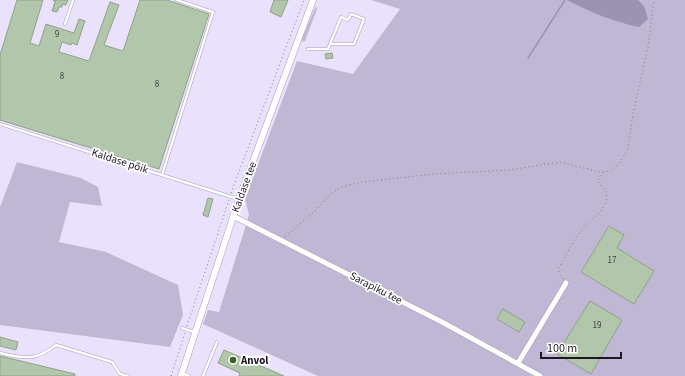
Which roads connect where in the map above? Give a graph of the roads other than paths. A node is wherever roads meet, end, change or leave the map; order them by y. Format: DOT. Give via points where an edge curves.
graph roads {
  1 [pos="72,0"];
  2 [pos="177,0"];
  3 [pos="313,0"];
  4 [pos="65,24"];
  5 [pos="330,44"];
  6 [pos="308,49"];
  7 [pos="0,124"];
  8 [pos="162,175"];
  9 [pos="239,199"];
  10 [pos="233,216"];
  11 [pos="566,283"];
  12 [pos="182,328"];
  13 [pos="195,332"];
  14 [pos="217,342"];
  15 [pos="0,353"];
  16 [pos="518,363"];
  17 [pos="181,374"];
  18 [pos="128,376"];
  19 [pos="189,376"];
  20 [pos="204,376"];
  21 [pos="540,376"];
  1 -- 4 [label="lane"];
  2 -- 8 [label="lane" via="213,12"];
  3 -- 9 [label="street, Kaldase tee"];
  5 -- 5 [label="lane" via="341,17 348,20 351,14 364,19 354,44"];
  5 -- 6 [label="lane" via="328,49"];
  7 -- 8 [label="lane, Kaldase põik"];
  8 -- 9 [label="lane, Kaldase põik"];
  9 -- 10 [label="street, Kaldase tee"];
  10 -- 13 [label="street, Kaldase tee"];
  10 -- 16 [label="street, Sarapiku tee"];
  11 -- 16 [label="street"];
  12 -- 13 [label="lane"];
  13 -- 17 [label="street, Kaldase tee"];
  14 -- 20 [label="lane"];
  15 -- 18 [label="lane" via="17,357 35,357 45,354 56,345 112,362 120,374"];
  16 -- 21 [label="street, Sarapiku tee"];
  17 -- 19 [label="lane"];
}
